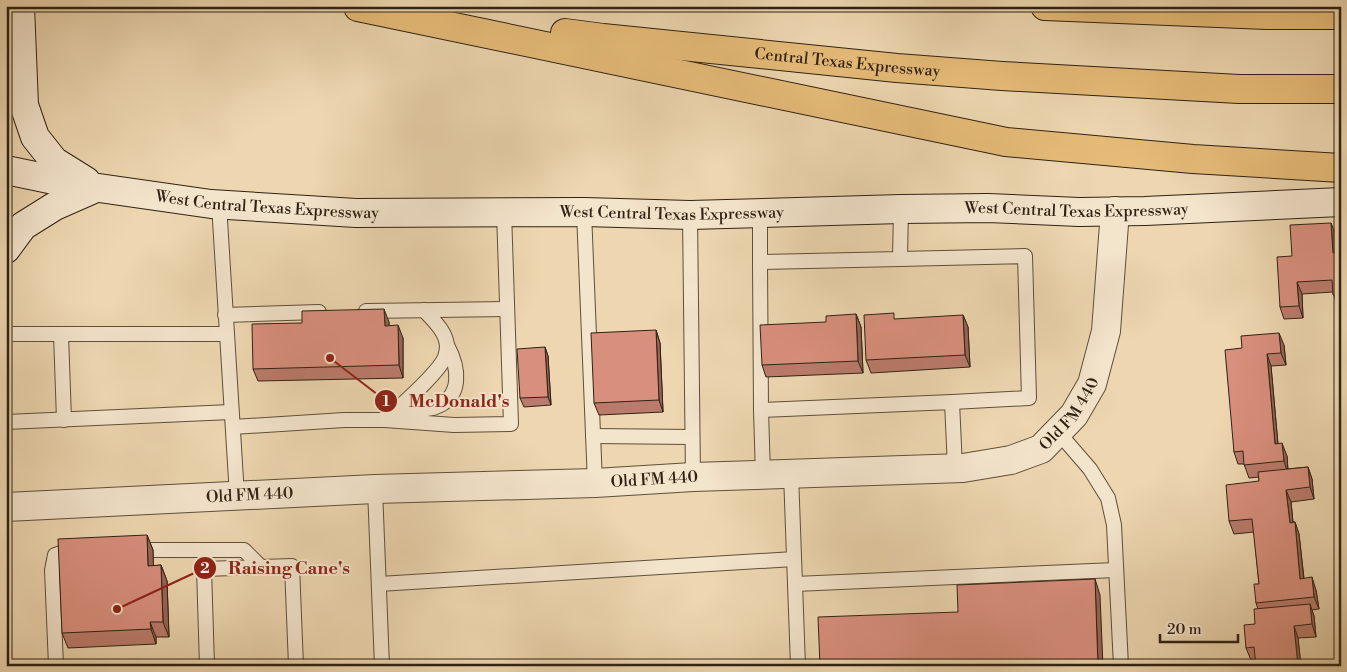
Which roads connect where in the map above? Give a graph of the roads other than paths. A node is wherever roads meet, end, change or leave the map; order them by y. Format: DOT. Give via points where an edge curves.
graph roads {
  1 [pos="20,6"];
  2 [pos="358,6"];
  3 [pos="1045,6"];
  4 [pos="1307,6"];
  5 [pos="1268,15"];
  6 [pos="1341,15"];
  7 [pos="1341,89"];
  8 [pos="1341,168"];
  9 [pos="6,170"];
  10 [pos="96,188"];
  11 [pos="1341,202"];
  12 [pos="219,204"];
  13 [pos="901,209"];
  14 [pos="1115,211"];
  15 [pos="504,212"];
  16 [pos="584,212"];
  17 [pos="760,214"];
  18 [pos="690,215"];
  19 [pos="6,249"];
  20 [pos="900,259"];
  21 [pos="760,262"];
  22 [pos="507,308"];
  23 [pos="424,310"];
  24 [pos="334,312"];
  25 [pos="354,312"];
  26 [pos="226,315"];
  27 [pos="6,334"];
  28 [pos="61,334"];
  29 [pos="226,334"];
  30 [pos="447,345"];
  31 [pos="952,402"];
  32 [pos="761,410"];
  33 [pos="231,412"];
  34 [pos="389,416"];
  35 [pos="64,420"];
  36 [pos="6,422"];
  37 [pos="232,427"];
  38 [pos="1058,432"];
  39 [pos="593,436"];
  40 [pos="692,437"];
  41 [pos="955,468"];
  42 [pos="791,474"];
  43 [pos="763,475"];
  44 [pos="693,477"];
  45 [pos="595,483"];
  46 [pos="375,489"];
  47 [pos="237,496"];
  48 [pos="6,507"];
  49 [pos="88,550"];
  50 [pos="118,550"];
  51 [pos="794,560"];
  52 [pos="261,567"];
  53 [pos="1116,570"];
  54 [pos="378,584"];
  55 [pos="795,584"];
  56 [pos="56,666"];
  57 [pos="207,666"];
  58 [pos="296,666"];
  59 [pos="382,666"];
  60 [pos="798,666"];
  61 [pos="1121,666"];
  1 -- 10 [label="main road" via="24,105 35,137 54,161"];
  2 -- 7 [label="highway, Central Texas Expressway" via="603,38 907,69 1229,89"];
  2 -- 8 [label="highway" via="1006,142"];
  3 -- 5 [label="highway"];
  4 -- 5 [label="highway"];
  5 -- 6 [label="highway"];
  9 -- 10 [label="main road, West Central Texas Expressway"];
  10 -- 12 [label="main road, West Central Texas Expressway"];
  10 -- 19 [label="main road" via="55,206 22,226"];
  11 -- 14 [label="main road, West Central Texas Expressway"];
  12 -- 15 [label="main road, West Central Texas Expressway" via="356,213"];
  12 -- 26 [label="lane"];
  13 -- 14 [label="main road, West Central Texas Expressway"];
  13 -- 17 [label="main road, West Central Texas Expressway"];
  13 -- 20 [label="lane"];
  14 -- 38 [label="main road, Old FM 440" via="1106,331 1092,384 1074,414"];
  15 -- 16 [label="main road, West Central Texas Expressway"];
  15 -- 22 [label="lane"];
  16 -- 18 [label="main road, West Central Texas Expressway"];
  16 -- 39 [label="lane"];
  17 -- 18 [label="main road, West Central Texas Expressway"];
  17 -- 21 [label="lane"];
  18 -- 40 [label="lane"];
  20 -- 21 [label="lane"];
  20 -- 31 [label="lane" via="1025,256 1029,398"];
  21 -- 32 [label="lane"];
  22 -- 23 [label="lane"];
  22 -- 34 [label="lane" via="511,424 454,425"];
  23 -- 25 [label="lane"];
  23 -- 30 [label="lane" via="437,323"];
  24 -- 26 [label="lane"];
  26 -- 29 [label="lane"];
  27 -- 28 [label="lane"];
  28 -- 29 [label="lane"];
  28 -- 35 [label="lane"];
  29 -- 33 [label="lane"];
  30 -- 34 [label="lane" via="444,358 433,373"];
  30 -- 34 [label="lane" via="457,373 451,395 444,403 432,408"];
  31 -- 32 [label="lane"];
  31 -- 41 [label="lane"];
  32 -- 43 [label="lane"];
  33 -- 35 [label="lane"];
  33 -- 37 [label="lane"];
  34 -- 37 [label="lane"];
  35 -- 36 [label="lane"];
  37 -- 47 [label="lane"];
  38 -- 41 [label="main road, Old FM 440" via="1041,449 1011,460"];
  38 -- 53 [label="lane" via="1090,470 1108,498 1114,525"];
  39 -- 40 [label="lane"];
  39 -- 45 [label="lane"];
  40 -- 44 [label="lane"];
  41 -- 42 [label="main road, Old FM 440"];
  42 -- 43 [label="main road, Old FM 440"];
  42 -- 51 [label="lane"];
  43 -- 44 [label="main road, Old FM 440"];
  44 -- 45 [label="main road, Old FM 440"];
  45 -- 46 [label="main road, Old FM 440"];
  46 -- 47 [label="main road, Old FM 440"];
  46 -- 54 [label="lane"];
  47 -- 48 [label="main road, Old FM 440"];
  49 -- 56 [label="lane" via="69,550 55,555 52,570"];
  50 -- 52 [label="lane" via="244,550"];
  51 -- 54 [label="lane"];
  51 -- 55 [label="lane"];
  52 -- 57 [label="lane" via="204,569"];
  52 -- 58 [label="lane" via="292,566"];
  53 -- 55 [label="lane"];
  53 -- 61 [label="lane"];
  54 -- 59 [label="lane"];
  55 -- 60 [label="lane"];
}
